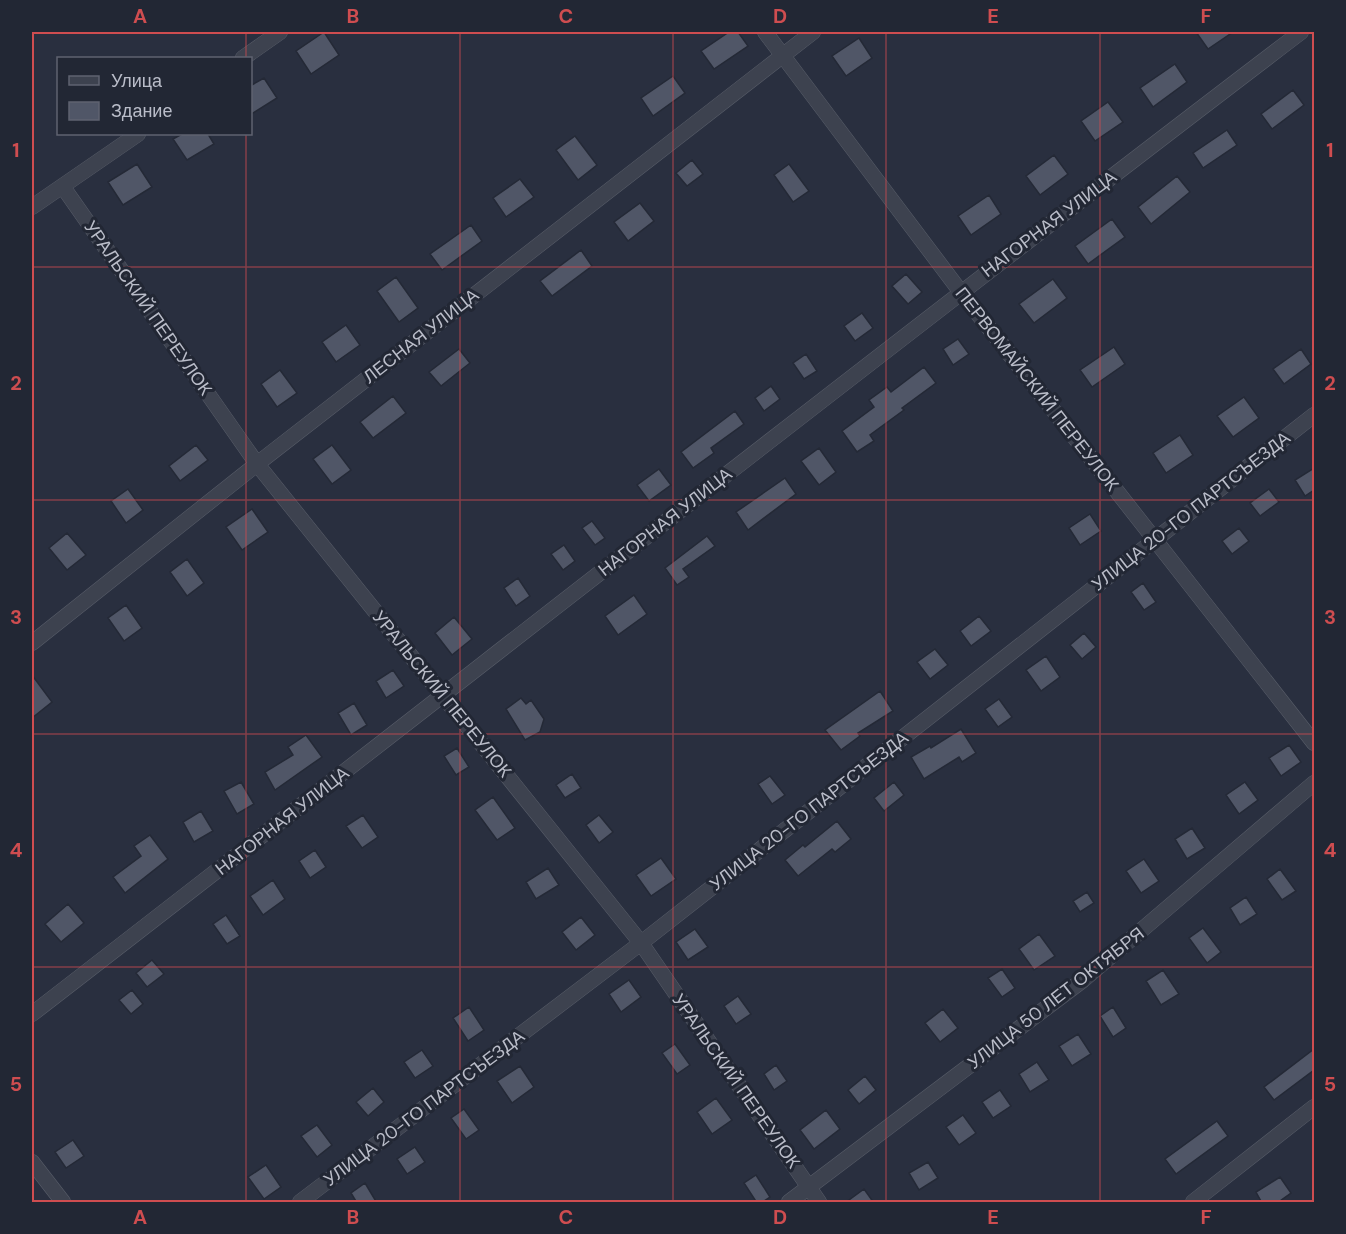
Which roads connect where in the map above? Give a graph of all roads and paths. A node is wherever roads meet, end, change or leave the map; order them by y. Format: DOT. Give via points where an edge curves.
graph roads {
  1 [pos="280,32"];
  2 [pos="765,32"];
  3 [pos="813,32"];
  4 [pos="1301,32"];
  5 [pos="784,54"];
  6 [pos="244,57"];
  7 [pos="137,135"];
  8 [pos="63,187"];
  9 [pos="32,207"];
  10 [pos="960,291"];
  11 [pos="1314,415"];
  12 [pos="257,464"];
  13 [pos="1155,538"];
  14 [pos="32,643"];
  15 [pos="444,696"];
  16 [pos="1314,743"];
  17 [pos="1314,783"];
  18 [pos="641,943"];
  19 [pos="32,1014"];
  20 [pos="1314,1107"];
  21 [pos="32,1162"];
  22 [pos="809,1187"];
  23 [pos="63,1203"];
  24 [pos="300,1203"];
  25 [pos="789,1203"];
  26 [pos="819,1203"];
  27 [pos="1192,1203"];
  1 -- 6 [label="street"];
  2 -- 5 [label="street, ПЕРВОМАЙСКИЙ ПЕРЕУЛОК"];
  3 -- 5 [label="street, ЛЕСНАЯ УЛИЦА"];
  4 -- 10 [label="street, НАГОРНАЯ УЛИЦА"];
  5 -- 10 [label="street, ПЕРВОМАЙСКИЙ ПЕРЕУЛОК"];
  5 -- 12 [label="street, ЛЕСНАЯ УЛИЦА"];
  7 -- 8 [label="street"];
  8 -- 9 [label="street"];
  8 -- 12 [label="street, УРАЛЬСКИЙ ПЕРЕУЛОК"];
  10 -- 13 [label="street, ПЕРВОМАЙСКИЙ ПЕРЕУЛОК"];
  10 -- 15 [label="street, НАГОРНАЯ УЛИЦА"];
  11 -- 13 [label="street, УЛИЦА 20-ГО ПАРТСЪЕЗДА"];
  12 -- 14 [label="street, ЛЕСНАЯ УЛИЦА"];
  12 -- 15 [label="street, УРАЛЬСКИЙ ПЕРЕУЛОК"];
  13 -- 16 [label="street, ПЕРВОМАЙСКИЙ ПЕРЕУЛОК"];
  13 -- 18 [label="street, УЛИЦА 20-ГО ПАРТСЪЕЗДА"];
  15 -- 18 [label="street, УРАЛЬСКИЙ ПЕРЕУЛОК"];
  15 -- 19 [label="street, НАГОРНАЯ УЛИЦА"];
  17 -- 22 [label="street, УЛИЦА 50 ЛЕТ ОКТЯБРЯ" via="1083,980"];
  18 -- 22 [label="street, УРАЛЬСКИЙ ПЕРЕУЛОК"];
  18 -- 24 [label="street, УЛИЦА 20-ГО ПАРТСЪЕЗДА"];
  20 -- 27 [label="street"];
  21 -- 23 [label="street"];
  22 -- 25 [label="street, УЛИЦА 50 ЛЕТ ОКТЯБРЯ"];
  22 -- 26 [label="street, УРАЛЬСКИЙ ПЕРЕУЛОК"];
}
